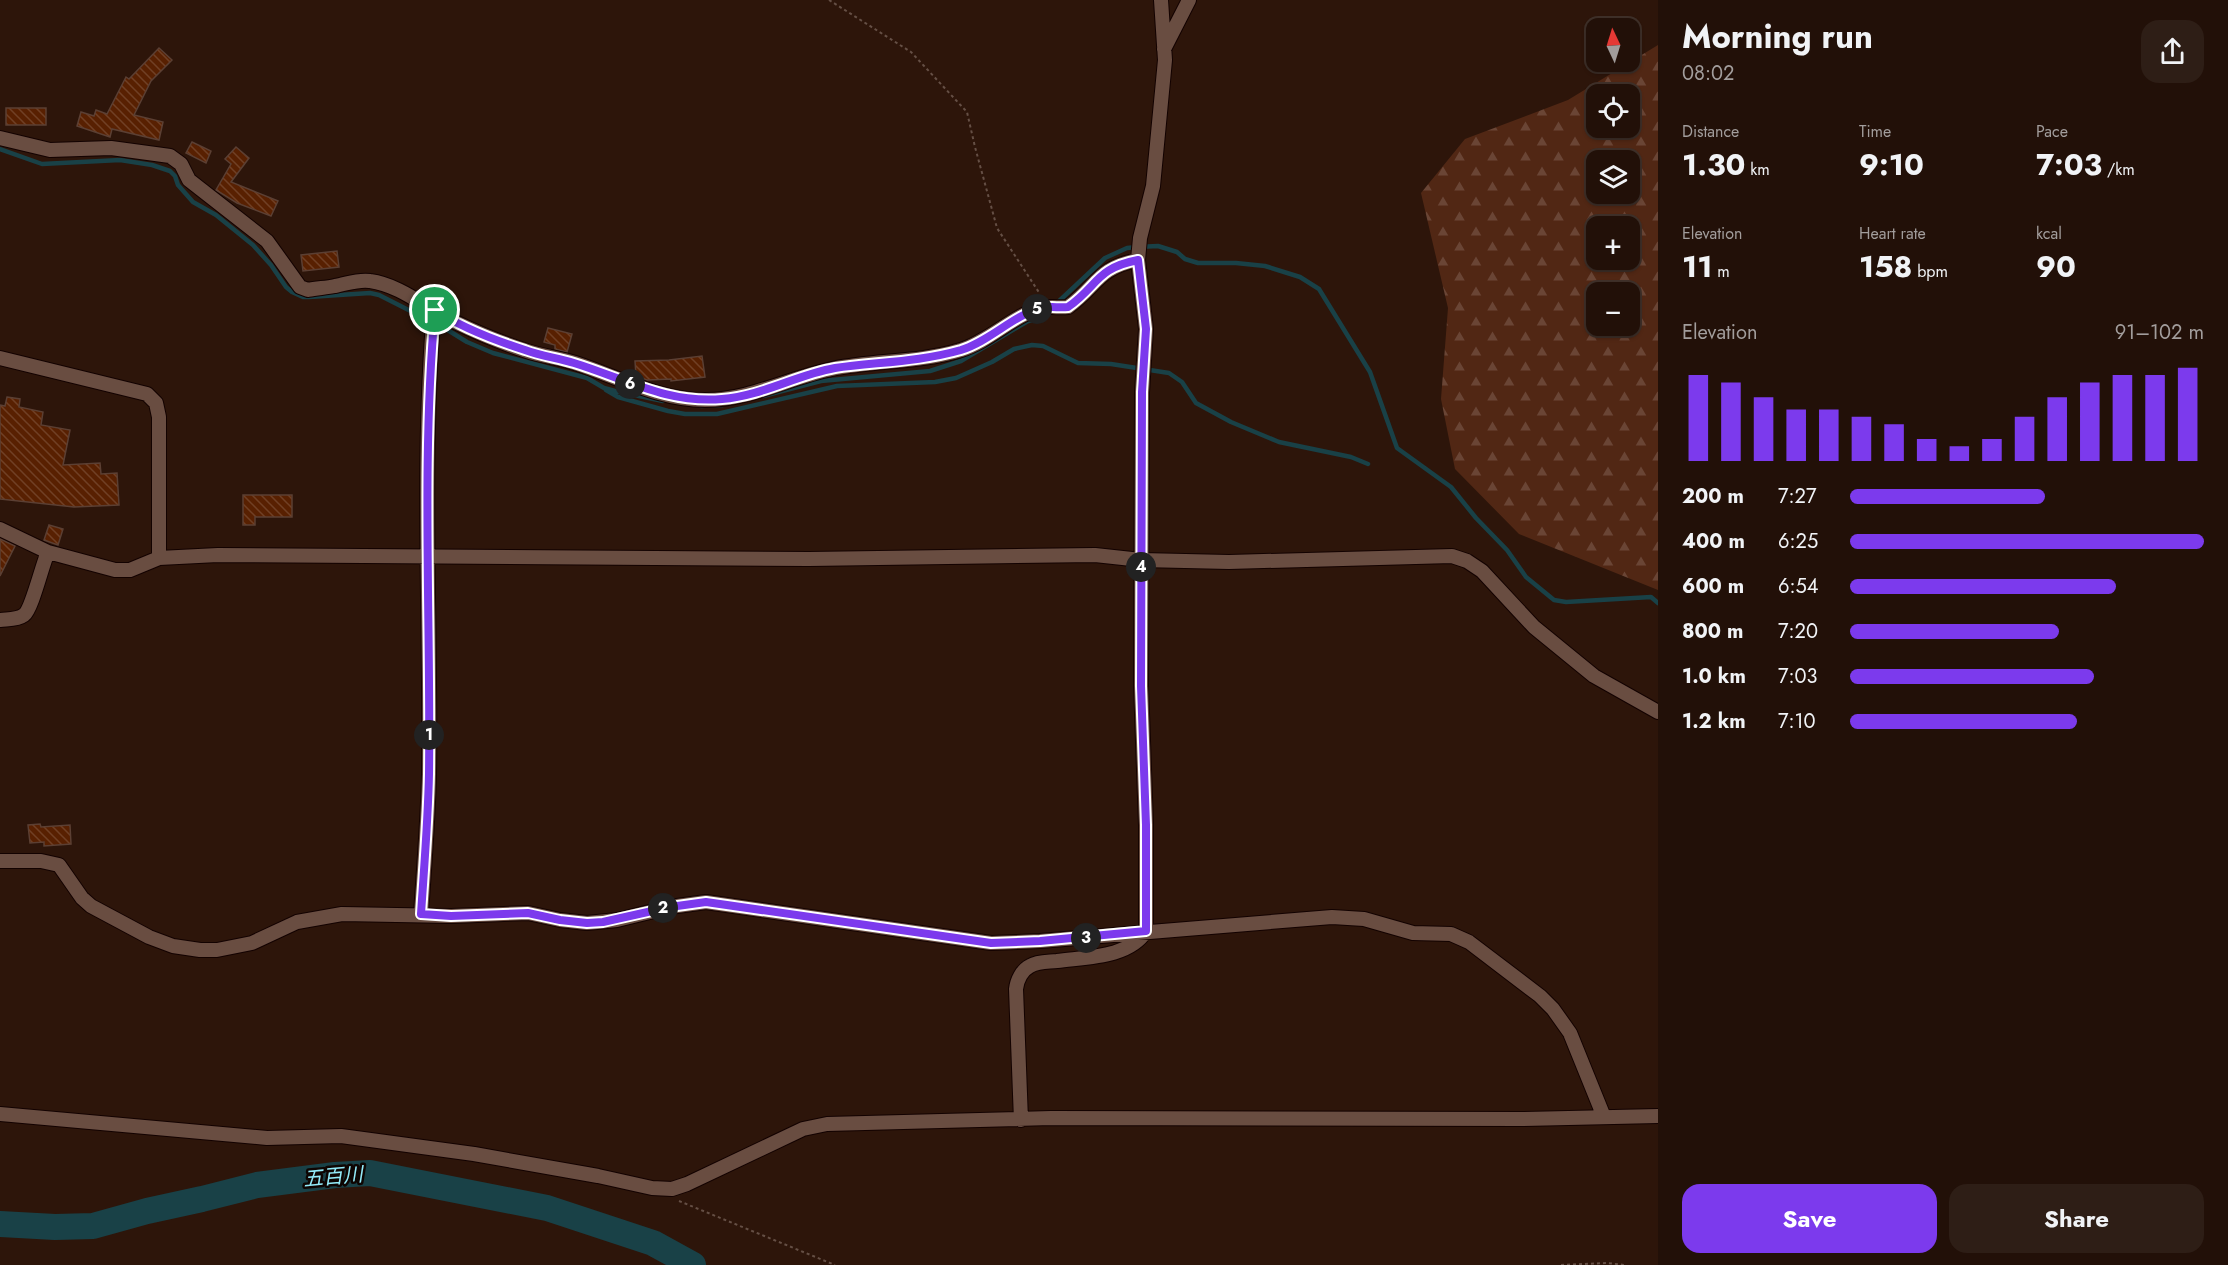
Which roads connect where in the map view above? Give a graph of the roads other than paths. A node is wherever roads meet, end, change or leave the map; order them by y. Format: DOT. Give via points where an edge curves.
graph roads {
  1 [pos="1161,0"];
  2 [pos="1190,0"];
  3 [pos="1164,49"];
  4 [pos="0,138"];
  5 [pos="1138,260"];
  6 [pos="435,310"];
  7 [pos="0,358"];
  8 [pos="0,529"];
  9 [pos="48,552"];
  10 [pos="428,557"];
  11 [pos="159,558"];
  12 [pos="1141,560"];
  13 [pos="0,620"];
  14 [pos="1658,712"];
  15 [pos="0,861"];
  16 [pos="421,914"];
  17 [pos="1146,931"];
  18 [pos="0,1114"];
  19 [pos="1658,1116"];
  20 [pos="1604,1117"];
  21 [pos="1021,1120"];
  1 -- 3 [label="street"];
  2 -- 3 [label="street"];
  3 -- 5 [label="street" via="1153,186"];
  4 -- 6 [label="street" via="50,150 111,148 170,156 181,164 189,180 267,241 300,287 308,290 373,281"];
  5 -- 6 [label="street" via="1106,272 1068,307 1048,306 1030,312 963,349 928,358 833,369 744,397 705,400 639,388 573,363 527,351 452,321"];
  5 -- 12 [label="street" via="1146,329 1142,373"];
  6 -- 10 [label="street" via="430,356"];
  7 -- 11 [label="street" via="147,394 156,404"];
  8 -- 9 [label="street"];
  9 -- 11 [label="street" via="115,570 130,570"];
  9 -- 13 [label="street" via="29,610 17,618"];
  10 -- 11 [label="street"];
  10 -- 12 [label="street" via="809,559 1095,555"];
  10 -- 16 [label="street" via="429,774"];
  12 -- 14 [label="street" via="1229,562 1446,556 1463,559 1482,571 1534,627 1594,676"];
  12 -- 17 [label="street"];
  15 -- 16 [label="street" via="59,865 91,906 149,937 187,949 217,950 252,943 297,922 342,914"];
  16 -- 17 [label="street" via="528,913 587,923 706,902 991,943"];
  17 -- 20 [label="street" via="1342,917 1413,933 1444,933 1462,938 1553,1009 1570,1033"];
  17 -- 21 [label="street" via="1140,940 1124,949 1031,965 1020,976 1016,989"];
  18 -- 21 [label="street" via="267,1138 341,1136 474,1154 667,1189 687,1184 817,1125"];
  19 -- 20 [label="street"];
  20 -- 21 [label="street"];
}
